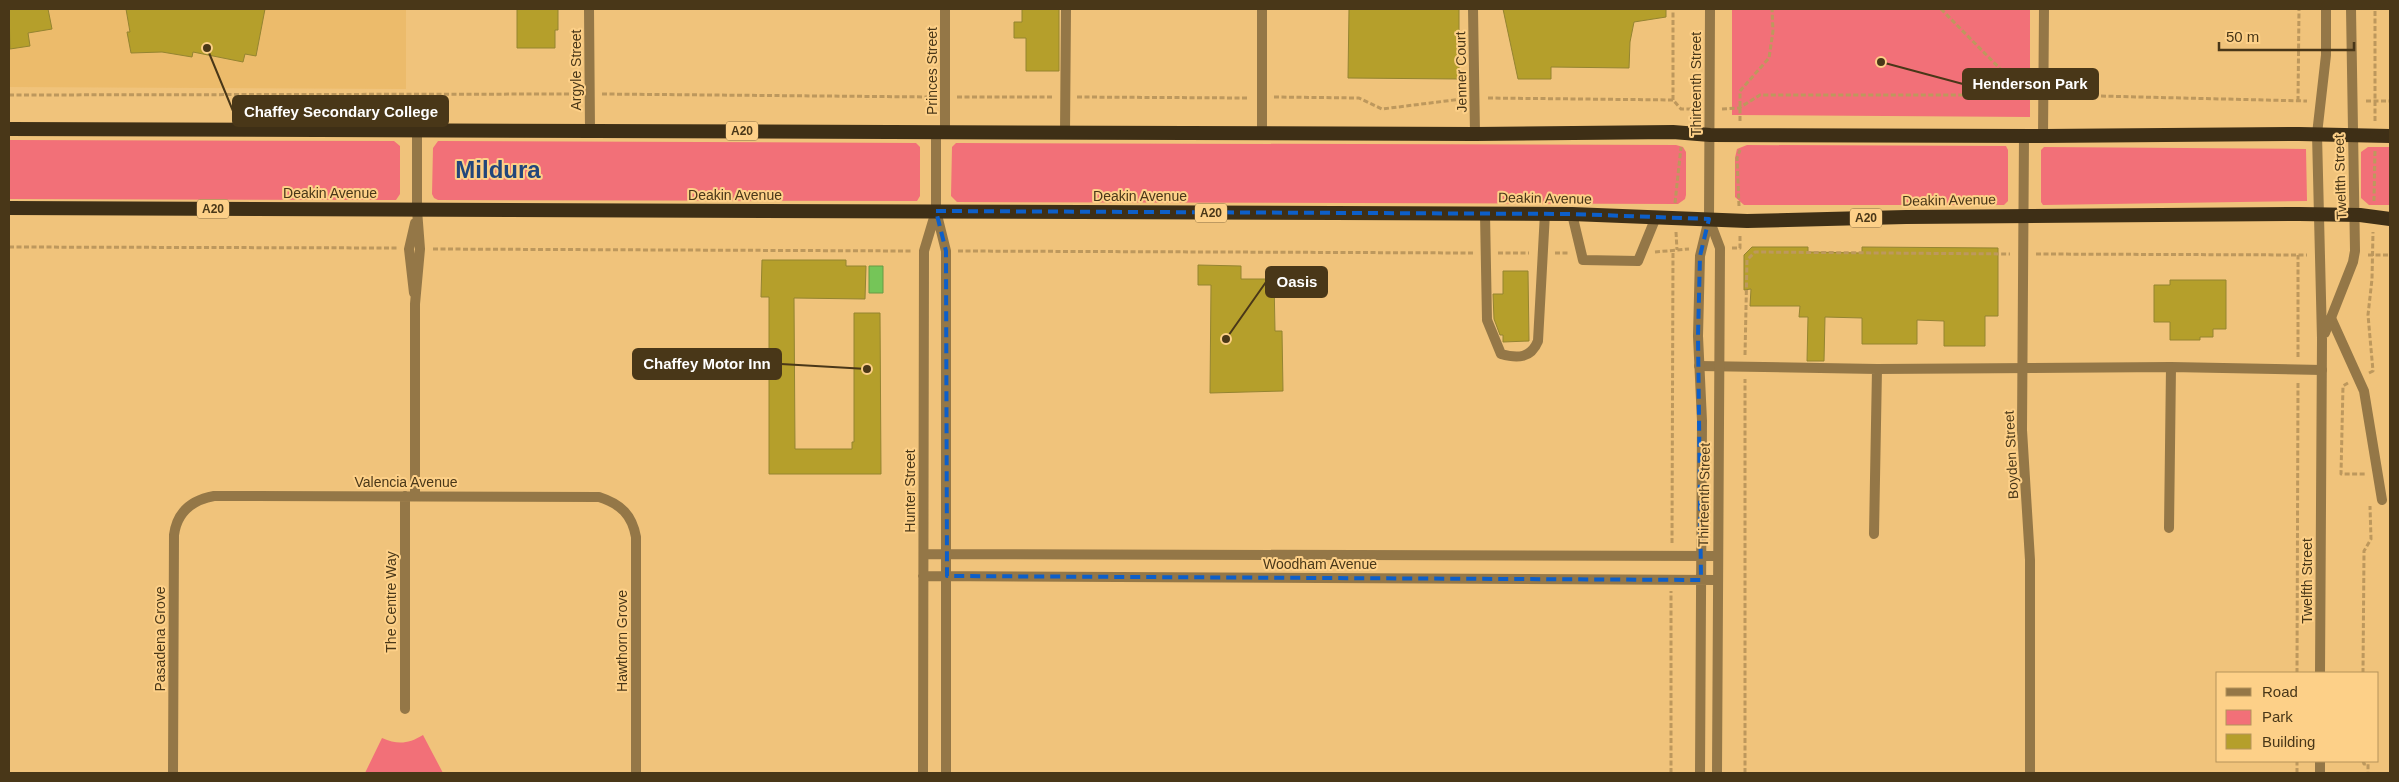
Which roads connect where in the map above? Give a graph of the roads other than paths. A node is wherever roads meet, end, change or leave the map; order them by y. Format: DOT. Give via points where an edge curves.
graph roads {
  1 [pos="589,9"];
  2 [pos="945,9"];
  3 [pos="1066,9"];
  4 [pos="1262,9"];
  5 [pos="1473,9"];
  6 [pos="1710,9"];
  7 [pos="2044,9"];
  8 [pos="2326,9"];
  9 [pos="2351,9"];
  10 [pos="9,129"];
  11 [pos="590,130"];
  12 [pos="417,131"];
  13 [pos="941,132"];
  14 [pos="1065,132"];
  15 [pos="1262,133"];
  16 [pos="1475,134"];
  17 [pos="2318,134"];
  18 [pos="1710,135"];
  19 [pos="2024,136"];
  20 [pos="2043,136"];
  21 [pos="2352,136"];
  22 [pos="2390,136"];
  23 [pos="9,208"];
  24 [pos="417,210"];
  25 [pos="936,211"];
  26 [pos="1485,214"];
  27 [pos="1545,214"];
  28 [pos="1572,214"];
  29 [pos="2318,214"];
  30 [pos="2355,215"];
  31 [pos="2024,216"];
  32 [pos="1656,217"];
  33 [pos="2390,218"];
  34 [pos="1708,219"];
  35 [pos="2331,318"];
  36 [pos="2322,339"];
  37 [pos="1720,365"];
  38 [pos="1699,366"];
  39 [pos="2023,368"];
  40 [pos="2170,368"];
  41 [pos="1877,369"];
  42 [pos="2322,370"];
  43 [pos="410,496"];
  44 [pos="2382,500"];
  45 [pos="186,508"];
  46 [pos="626,511"];
  47 [pos="2169,528"];
  48 [pos="1874,534"];
  49 [pos="924,554"];
  50 [pos="947,554"];
  51 [pos="1701,555"];
  52 [pos="1717,556"];
  53 [pos="923,576"];
  54 [pos="946,576"];
  55 [pos="1701,580"];
  56 [pos="1717,580"];
  57 [pos="2320,672"];
  58 [pos="405,709"];
  59 [pos="173,773"];
  60 [pos="636,773"];
  61 [pos="923,773"];
  62 [pos="946,773"];
  63 [pos="1700,773"];
  64 [pos="1717,773"];
  65 [pos="2030,773"];
  1 -- 11 [label="street, Argyle Street"];
  2 -- 13 [label="street, Princes Street" via="946,97"];
  3 -- 14 [label="street"];
  4 -- 15 [label="street"];
  5 -- 16 [label="street, Jenner Court"];
  6 -- 18 [label="street, Thirteenth Street"];
  7 -- 20 [label="street"];
  8 -- 17 [label="street, Twelfth Street" via="2326,55"];
  9 -- 21 [label="street, Twelfth Street"];
  10 -- 12 [label="highway, A20"];
  11 -- 12 [label="highway, A20"];
  11 -- 13 [label="highway, A20"];
  12 -- 24 [label="street, The Centre Way"];
  13 -- 14 [label="highway, A20"];
  13 -- 25 [label="street, Hunter Street"];
  14 -- 15 [label="highway, A20"];
  15 -- 16 [label="highway, A20"];
  16 -- 18 [label="highway, A20" via="1681,132"];
  17 -- 20 [label="highway, A20"];
  17 -- 21 [label="highway, A20"];
  17 -- 29 [label="street, Twelfth Street"];
  18 -- 19 [label="highway, A20"];
  18 -- 34 [label="street, Thirteenth Street"];
  19 -- 20 [label="highway, A20"];
  19 -- 31 [label="street, Boyden Street"];
  21 -- 22 [label="highway, A20"];
  21 -- 30 [label="street, Twelfth Street"];
  23 -- 24 [label="highway, Deakin Avenue / A20"];
  24 -- 25 [label="highway, Deakin Avenue / A20"];
  24 -- 43 [label="street, The Centre Way"];
  25 -- 26 [label="highway, Deakin Avenue / A20"];
  25 -- 49 [label="street, Hunter Street" via="924,251"];
  25 -- 50 [label="street, Hunter Street" via="946,251"];
  26 -- 27 [label="highway, Deakin Avenue / A20"];
  26 -- 27 [label="street" via="1487,320 1501,354 1513,358 1534,350 1538,341"];
  27 -- 28 [label="highway, Deakin Avenue / A20"];
  28 -- 32 [label="highway, Deakin Avenue / A20"];
  28 -- 32 [label="street" via="1583,260 1601,261 1638,261"];
  29 -- 30 [label="highway, Deakin Avenue / A20"];
  29 -- 31 [label="highway, Deakin Avenue / A20"];
  29 -- 36 [label="street, Twelfth Street"];
  30 -- 33 [label="highway, Deakin Avenue / A20"];
  30 -- 35 [label="street, Twelfth Street" via="2353,262"];
  31 -- 34 [label="highway, Deakin Avenue / A20"];
  31 -- 39 [label="street, Boyden Street"];
  32 -- 34 [label="highway, Deakin Avenue / A20"];
  34 -- 37 [label="street, Thirteenth Street" via="1720,248"];
  34 -- 38 [label="street, Thirteenth Street" via="1702,247"];
  35 -- 36 [label="street, Twelfth Street"];
  35 -- 44 [label="street" via="2364,391"];
  36 -- 42 [label="street, Twelfth Street"];
  37 -- 38 [label="street"];
  37 -- 41 [label="street"];
  37 -- 52 [label="street, Thirteenth Street"];
  38 -- 51 [label="street, Thirteenth Street"];
  39 -- 40 [label="street"];
  39 -- 41 [label="street"];
  39 -- 65 [label="street, Boyden Street" via="2023,465 2030,560"];
  40 -- 42 [label="street"];
  40 -- 47 [label="street"];
  41 -- 48 [label="street"];
  42 -- 57 [label="street, Twelfth Street"];
  43 -- 45 [label="street, Valencia Avenue" via="214,496"];
  43 -- 46 [label="street, Valencia Avenue" via="599,496"];
  43 -- 58 [label="street, The Centre Way"];
  45 -- 59 [label="street, Pasadena Grove" via="175,525 174,535"];
  46 -- 60 [label="street, Hawthorn Grove" via="636,537"];
  49 -- 50 [label="street, Woodham Avenue"];
  49 -- 53 [label="street, Hunter Street"];
  50 -- 51 [label="street, Woodham Avenue"];
  50 -- 54 [label="street, Hunter Street"];
  51 -- 52 [label="street, Woodham Avenue"];
  51 -- 55 [label="street, Thirteenth Street"];
  52 -- 56 [label="street, Thirteenth Street"];
  53 -- 54 [label="street, Woodham Avenue"];
  53 -- 61 [label="street, Hunter Street"];
  54 -- 55 [label="street, Woodham Avenue"];
  54 -- 62 [label="street, Hunter Street"];
  55 -- 56 [label="street, Woodham Avenue"];
  55 -- 63 [label="street, Thirteenth Street"];
  56 -- 64 [label="street, Thirteenth Street"];
}
